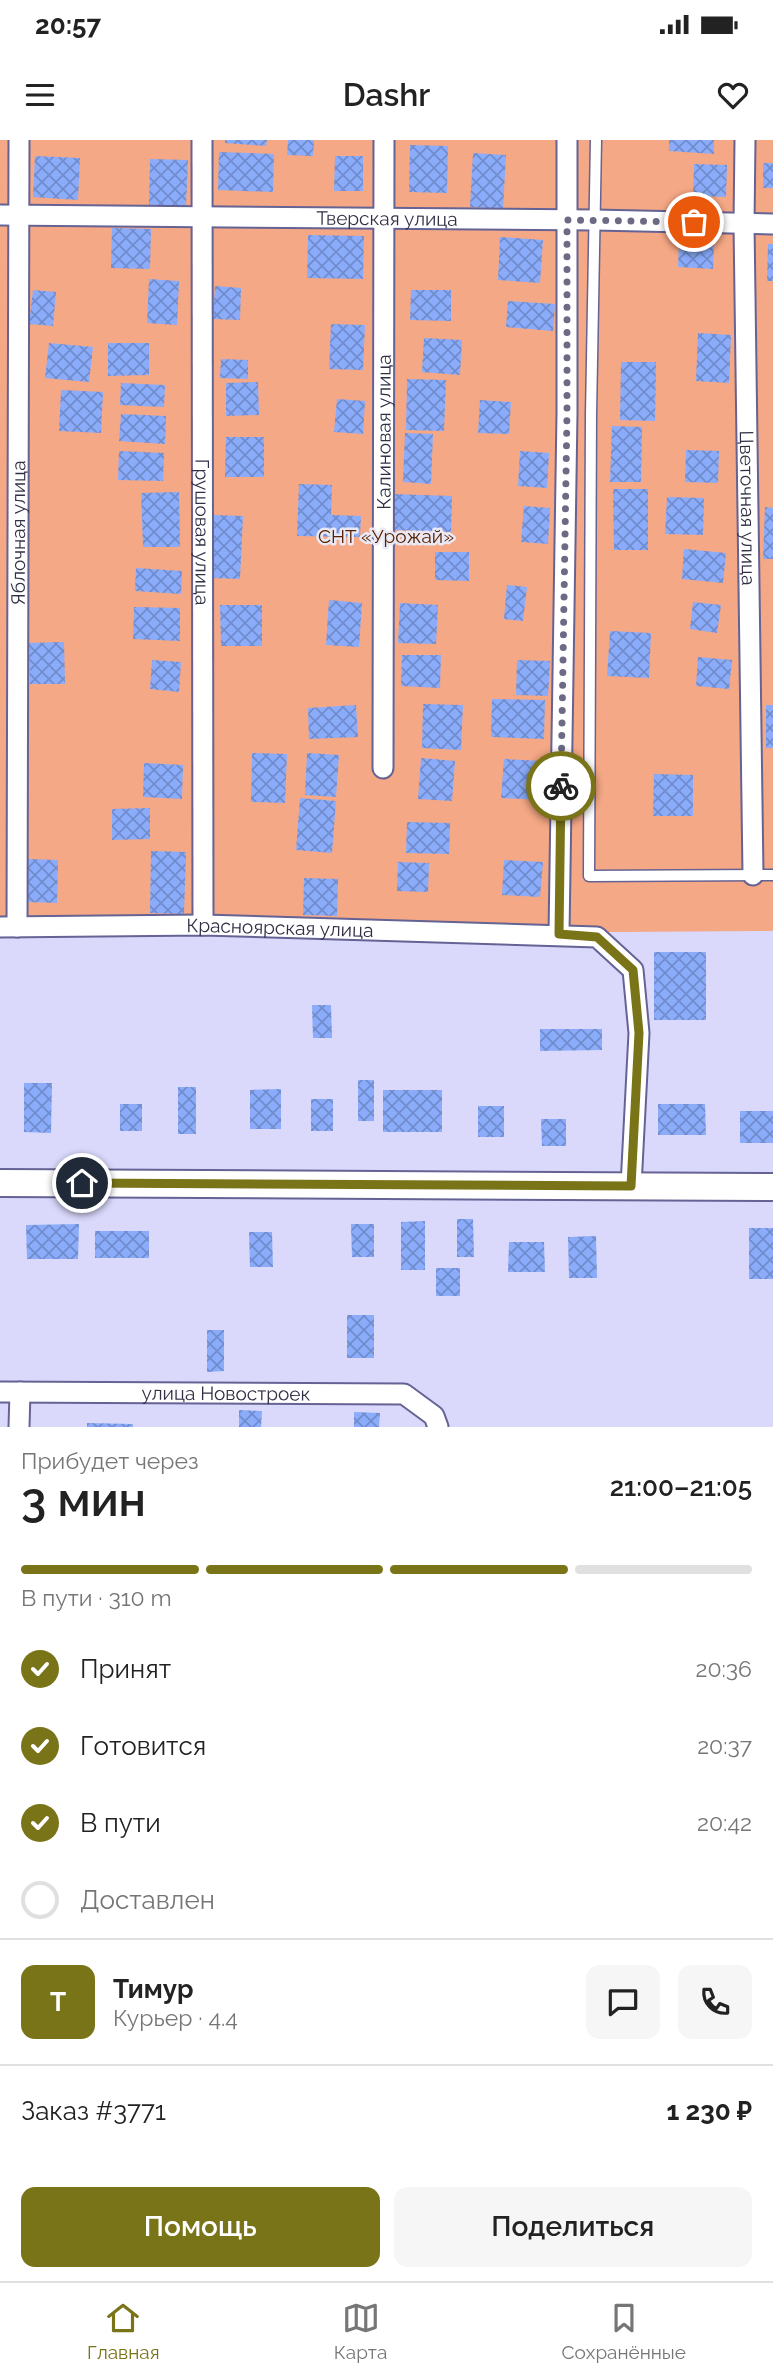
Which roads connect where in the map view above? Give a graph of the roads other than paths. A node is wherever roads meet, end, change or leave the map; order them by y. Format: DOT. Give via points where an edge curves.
graph roads {
  1 [pos="19,140"];
  2 [pos="202,140"];
  3 [pos="384,140"];
  4 [pos="567,140"];
  5 [pos="596,140"];
  6 [pos="745,140"];
  7 [pos="9,215"];
  8 [pos="201,216"];
  9 [pos="383,218"];
  10 [pos="567,220"];
  11 [pos="595,220"];
  12 [pos="744,224"];
  13 [pos="773,224"];
  14 [pos="383,768"];
  15 [pos="753,875"];
  16 [pos="773,875"];
  17 [pos="204,925"];
  18 [pos="8,927"];
  19 [pos="559,934"];
  20 [pos="0,1183"];
  21 [pos="631,1186"];
  22 [pos="773,1187"];
  23 [pos="0,1392"];
  24 [pos="20,1392"];
  25 [pos="19,1427"];
  26 [pos="438,1427"];
  1 -- 7 [label="street, Яблочная улица"];
  2 -- 8 [label="street, Грушовая улица"];
  3 -- 9 [label="street, Калиновая улица"];
  4 -- 10 [label="street"];
  5 -- 11 [label="lane"];
  6 -- 12 [label="street, Цветочная улица"];
  7 -- 8 [label="street, Тверская улица"];
  7 -- 18 [label="street, Яблочная улица"];
  8 -- 9 [label="street, Тверская улица"];
  8 -- 17 [label="street, Грушовая улица"];
  9 -- 10 [label="street, Тверская улица"];
  9 -- 14 [label="street, Калиновая улица"];
  10 -- 11 [label="street, Тверская улица"];
  10 -- 19 [label="street"];
  11 -- 12 [label="street, Тверская улица"];
  11 -- 15 [label="lane" via="589,876"];
  12 -- 13 [label="street, Тверская улица"];
  12 -- 15 [label="street, Цветочная улица"];
  15 -- 16 [label="lane"];
  17 -- 18 [label="street, Красноярская улица"];
  17 -- 19 [label="street, Красноярская улица"];
  19 -- 21 [label="street, Красноярская улица" via="597,937 633,970 639,1033"];
  20 -- 21 [label="street"];
  21 -- 22 [label="street"];
  23 -- 24 [label="street, улица Новостроек"];
  24 -- 25 [label="street"];
  24 -- 26 [label="street, улица Новостроек" via="404,1394 434,1416"];
}
